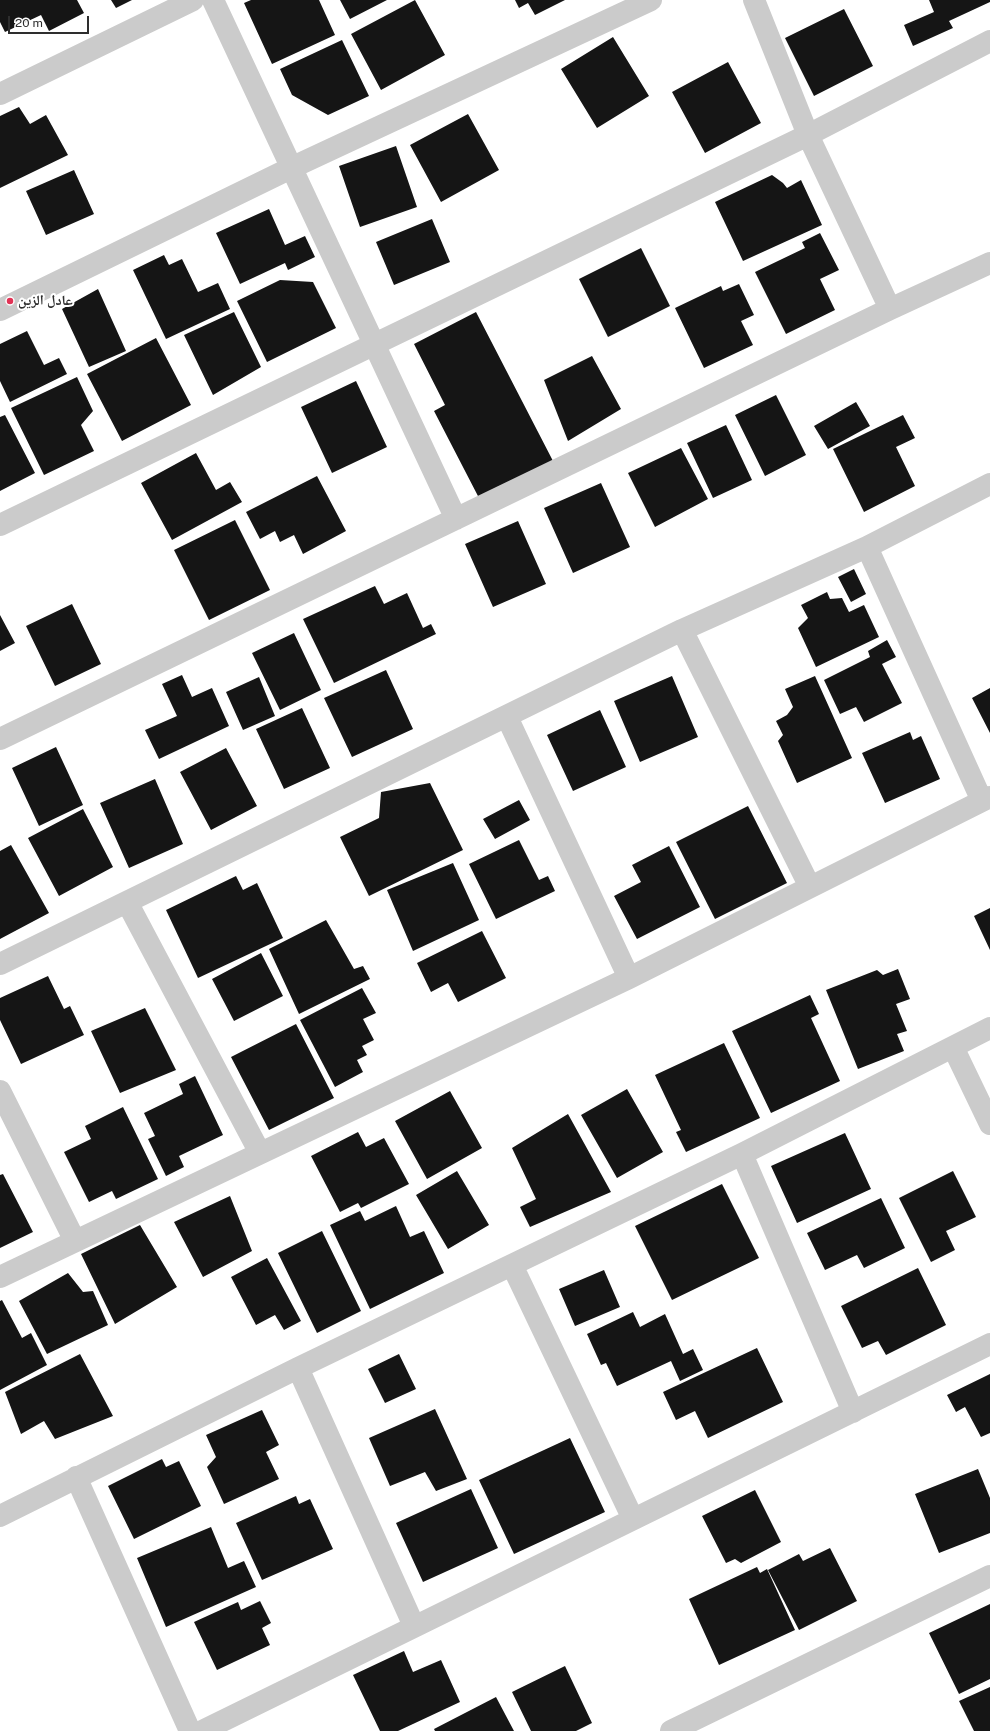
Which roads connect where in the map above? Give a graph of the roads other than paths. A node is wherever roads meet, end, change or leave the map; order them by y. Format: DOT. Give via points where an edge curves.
graph roads {
  1 [pos="193,0"];
  2 [pos="213,0"];
  3 [pos="651,0"];
  4 [pos="754,0"];
  5 [pos="990,41"];
  6 [pos="0,94"];
  7 [pos="808,135"];
  8 [pos="291,168"];
  9 [pos="990,263"];
  10 [pos="890,308"];
  11 [pos="0,310"];
  12 [pos="374,345"];
  13 [pos="990,484"];
  14 [pos="456,519"];
  15 [pos="0,525"];
  16 [pos="867,547"];
  17 [pos="682,630"];
  18 [pos="507,717"];
  19 [pos="0,739"];
  20 [pos="986,799"];
  21 [pos="810,887"];
  22 [pos="127,902"];
  23 [pos="0,964"];
  24 [pos="629,978"];
  25 [pos="990,1028"];
  26 [pos="953,1047"];
  27 [pos="0,1090"];
  28 [pos="990,1124"];
  29 [pos="260,1153"];
  30 [pos="742,1154"];
  31 [pos="75,1241"];
  32 [pos="512,1265"];
  33 [pos="0,1276"];
  34 [pos="990,1344"];
  35 [pos="298,1368"];
  36 [pos="853,1412"];
  37 [pos="76,1477"];
  38 [pos="0,1516"];
  39 [pos="633,1519"];
  40 [pos="990,1576"];
  41 [pos="414,1626"];
  42 [pos="190,1731"];
  43 [pos="202,1731"];
  44 [pos="671,1731"];
  1 -- 6 [label="street"];
  2 -- 8 [label="street"];
  3 -- 8 [label="street"];
  4 -- 7 [label="street"];
  5 -- 7 [label="street"];
  7 -- 10 [label="street"];
  7 -- 12 [label="street"];
  8 -- 11 [label="street"];
  8 -- 12 [label="street"];
  9 -- 10 [label="street"];
  10 -- 14 [label="street"];
  12 -- 14 [label="street"];
  12 -- 15 [label="street"];
  13 -- 16 [label="street"];
  14 -- 19 [label="street"];
  16 -- 17 [label="street"];
  16 -- 20 [label="street"];
  17 -- 18 [label="street"];
  17 -- 21 [label="street"];
  18 -- 22 [label="street"];
  18 -- 24 [label="street"];
  20 -- 21 [label="street"];
  21 -- 24 [label="street"];
  22 -- 23 [label="street"];
  22 -- 29 [label="street"];
  24 -- 29 [label="street"];
  25 -- 26 [label="street"];
  26 -- 28 [label="street"];
  26 -- 30 [label="street"];
  27 -- 31 [label="street"];
  29 -- 31 [label="street"];
  30 -- 32 [label="street"];
  30 -- 36 [label="street"];
  31 -- 33 [label="street"];
  32 -- 35 [label="street"];
  32 -- 39 [label="street"];
  34 -- 36 [label="street"];
  35 -- 37 [label="street"];
  35 -- 41 [label="street"];
  36 -- 39 [label="street"];
  37 -- 38 [label="street"];
  37 -- 42 [label="street"];
  39 -- 41 [label="street"];
  40 -- 44 [label="street"];
  41 -- 43 [label="street"];
}
